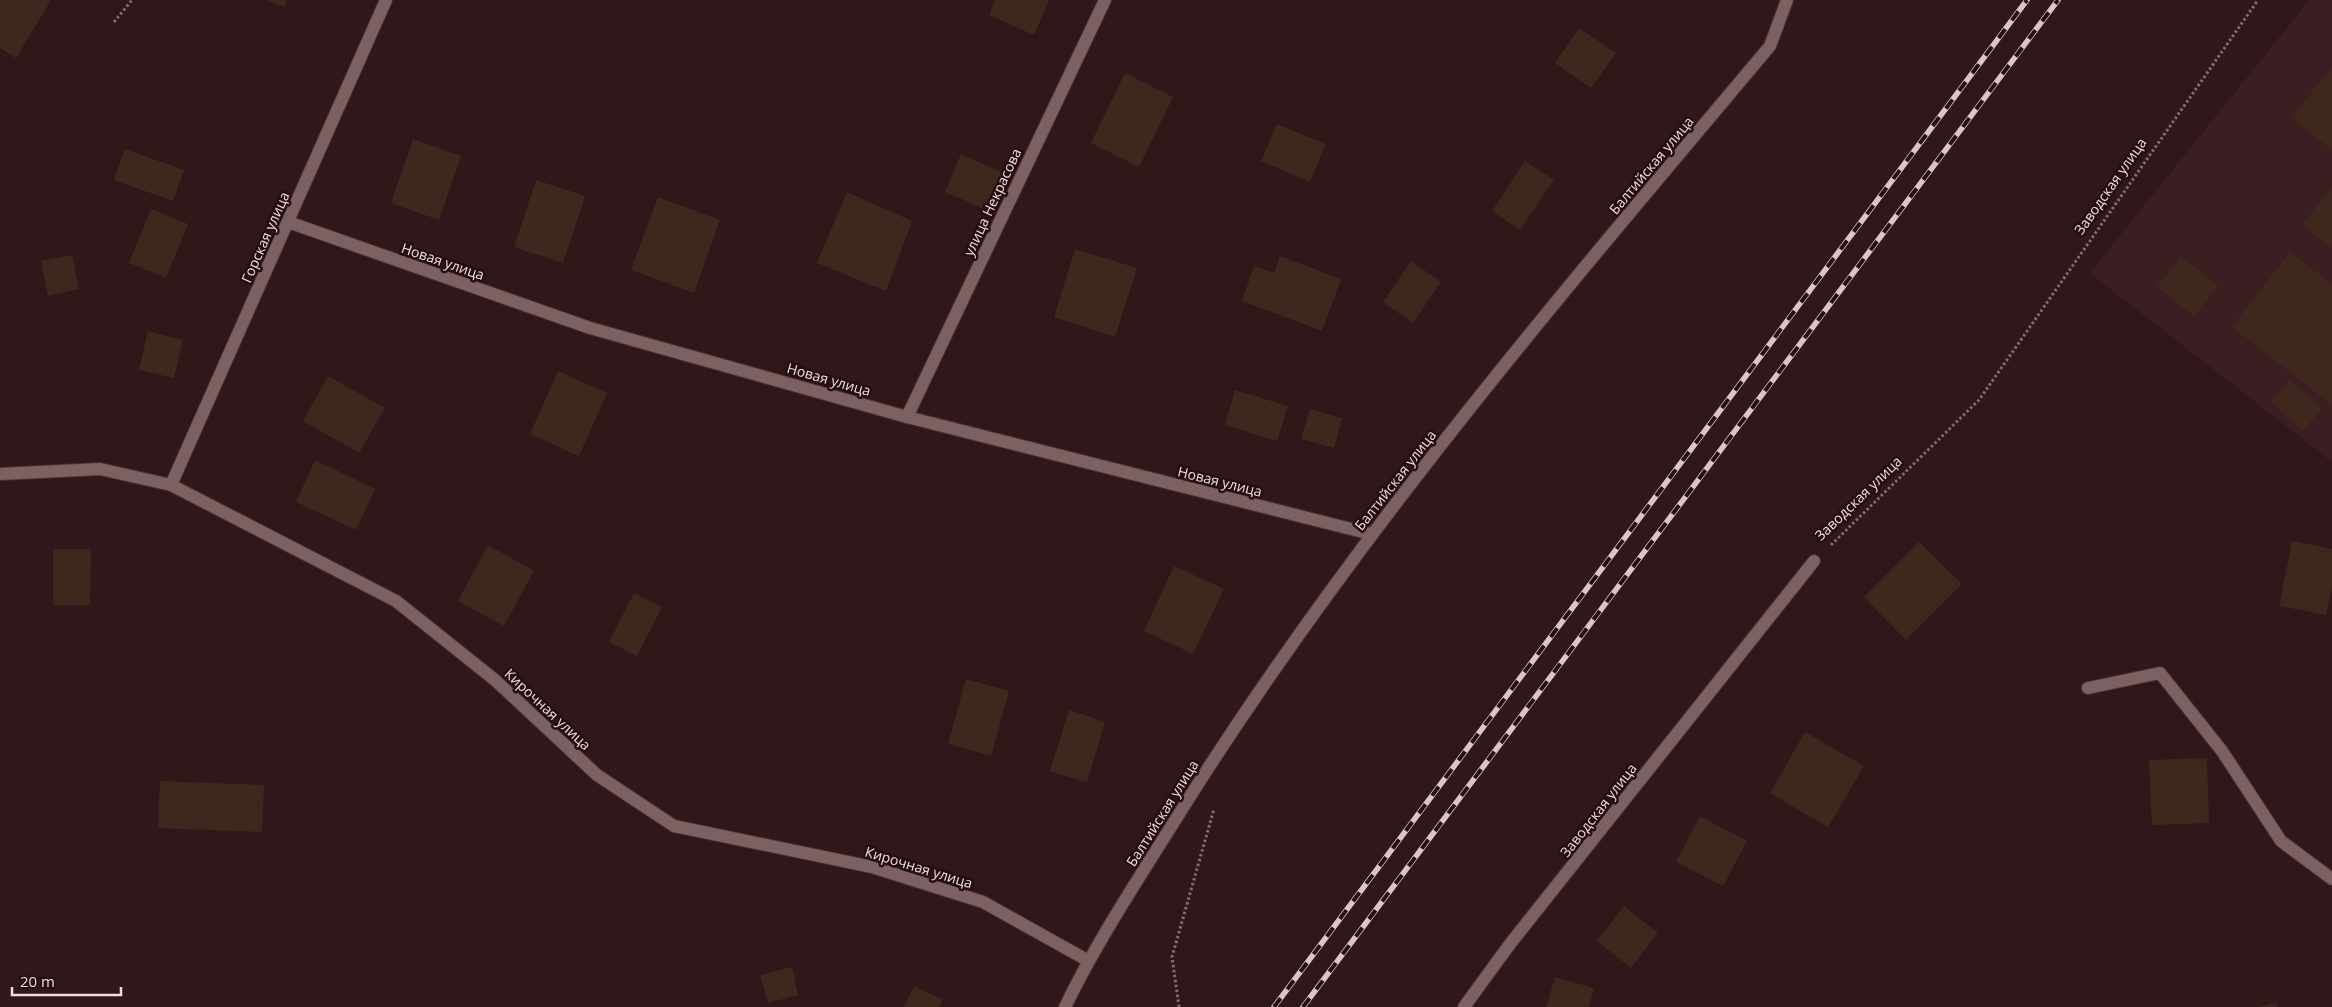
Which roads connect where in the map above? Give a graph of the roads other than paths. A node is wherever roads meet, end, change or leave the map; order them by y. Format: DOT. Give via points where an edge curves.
graph roads {
  1 [pos="386,0"];
  2 [pos="1105,0"];
  3 [pos="1787,0"];
  4 [pos="288,222"];
  5 [pos="907,417"];
  6 [pos="0,474"];
  7 [pos="171,485"];
  8 [pos="1371,534"];
  9 [pos="1814,561"];
  10 [pos="2088,688"];
  11 [pos="2332,879"];
  12 [pos="1088,960"];
  13 [pos="1065,1007"];
  14 [pos="1464,1007"];
  1 -- 4 [label="street, Горская улица"];
  2 -- 5 [label="street, улица Некрасова"];
  3 -- 8 [label="street, Балтийская улица" via="1770,46 1568,287"];
  4 -- 5 [label="street, Новая улица" via="590,328"];
  4 -- 7 [label="street, Горская улица"];
  5 -- 8 [label="street, Новая улица"];
  6 -- 7 [label="street, Кирочная улица" via="100,469"];
  7 -- 12 [label="street, Кирочная улица" via="396,601 495,680 597,774 674,826 872,867 983,902"];
  8 -- 12 [label="street, Балтийская улица" via="1234,726"];
  9 -- 14 [label="street, Заводская улица" via="1510,944"];
  10 -- 11 [label="street" via="2160,673 2222,751 2281,841"];
  12 -- 13 [label="street, Балтийская улица"];
}
